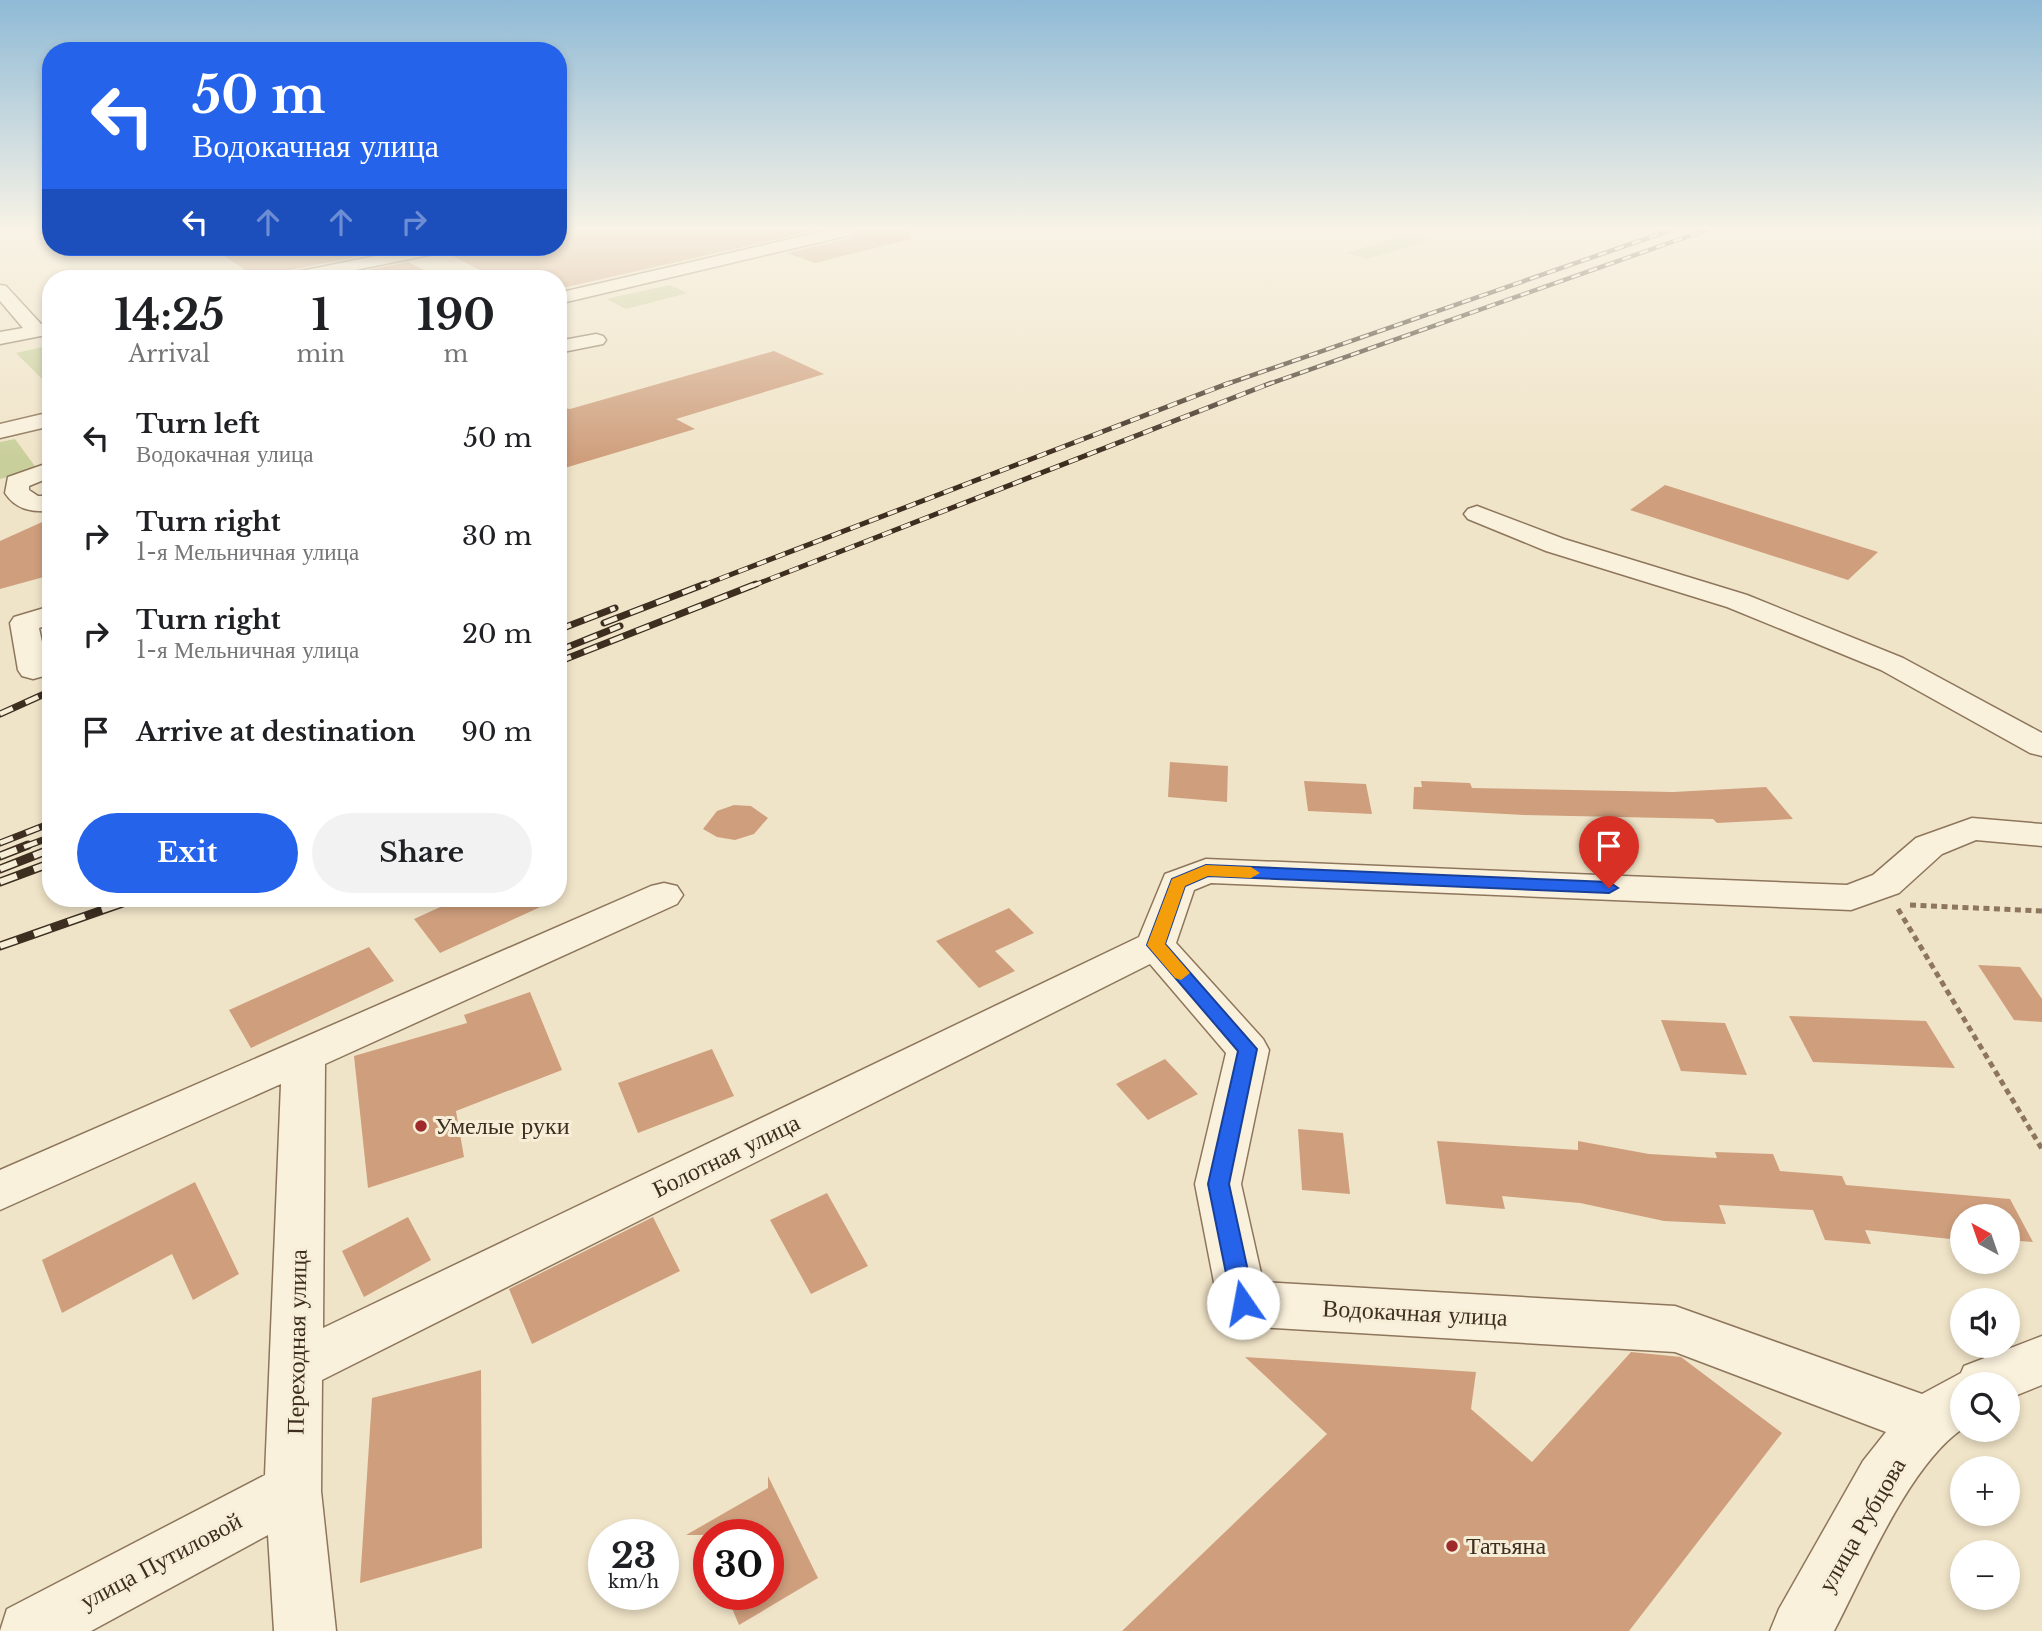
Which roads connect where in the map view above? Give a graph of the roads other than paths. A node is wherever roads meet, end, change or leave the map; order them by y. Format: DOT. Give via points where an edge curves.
graph roads {
  1 [pos="18,306"];
  2 [pos="42,327"];
  3 [pos="42,329"];
  4 [pos="0,338"];
  5 [pos="596,340"];
  6 [pos="567,345"];
  7 [pos="42,421"];
  8 [pos="10,428"];
  9 [pos="41,443"];
  10 [pos="42,472"];
  11 [pos="42,504"];
  12 [pos="1477,514"];
  13 [pos="42,618"];
  14 [pos="33,670"];
  15 [pos="2042,746"];
  16 [pos="2042,835"];
  17 [pos="664,895"];
  18 [pos="1156,945"];
  19 [pos="304,1053"];
  20 [pos="0,1191"];
  21 [pos="2041,1362"];
  22 [pos="296,1367"];
  23 [pos="2015,1372"];
  24 [pos="1944,1410"];
  25 [pos="293,1491"];
  26 [pos="29,1631"];
  27 [pos="305,1631"];
  28 [pos="1801,1631"];
  1 -- 2 [label="street"];
  3 -- 4 [label="street"];
  5 -- 6 [label="street"];
  7 -- 8 [label="street"];
  8 -- 9 [label="street"];
  10 -- 11 [label="street" via="17,482 17,493 33,504"];
  12 -- 15 [label="street" via="1555,545 1737,601 1892,664"];
  13 -- 14 [label="street" via="24,624"];
  16 -- 18 [label="street" via="1972,829 1929,846 1886,884 1852,898 1206,871 1178,883"];
  17 -- 19 [label="street"];
  18 -- 22 [label="street, Болотная улица"];
  18 -- 24 [label="street, Водокачная улица" via="1248,1049 1218,1184 1243,1303 1675,1329"];
  19 -- 20 [label="street"];
  19 -- 22 [label="street, Переходная улица"];
  21 -- 23 [label="street"];
  22 -- 25 [label="street, Переходная улица"];
  24 -- 28 [label="street, улица Рубцова" via="1883,1481"];
  25 -- 26 [label="street, улица Путиловой"];
  25 -- 27 [label="street, Переходная улица"];
}
